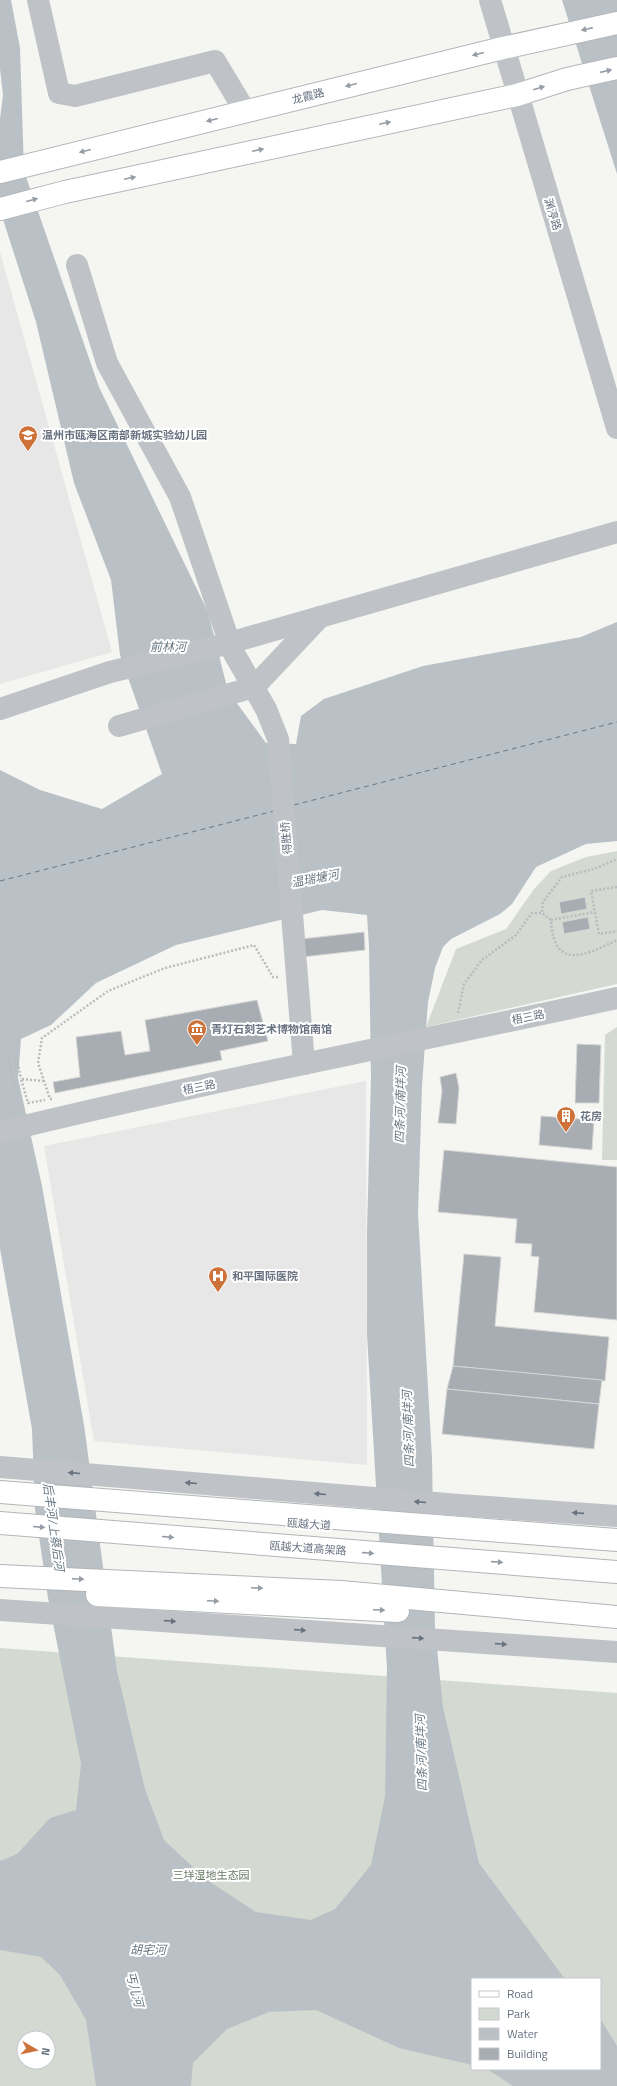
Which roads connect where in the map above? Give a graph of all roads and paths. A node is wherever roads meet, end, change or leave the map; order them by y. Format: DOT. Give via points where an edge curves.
graph roads {
  1 [pos="38,0"];
  2 [pos="490,0"];
  3 [pos="617,23"];
  4 [pos="503,48"];
  5 [pos="617,68"];
  6 [pos="517,95"];
  7 [pos="245,112"];
  8 [pos="0,172"];
  9 [pos="0,208"];
  10 [pos="77,265"];
  11 [pos="617,428"];
  12 [pos="617,532"];
  13 [pos="321,617"];
  14 [pos="226,644"];
  15 [pos="254,687"];
  16 [pos="0,709"];
  17 [pos="119,726"];
  18 [pos="617,859"];
  19 [pos="617,887"];
  20 [pos="542,912"];
  21 [pos="595,912"];
  22 [pos="551,920"];
  23 [pos="617,931"];
  24 [pos="617,940"];
  25 [pos="297,976"];
  26 [pos="617,998"];
  27 [pos="447,1035"];
  28 [pos="8,1055"];
  29 [pos="16,1055"];
  30 [pos="304,1064"];
  31 [pos="19,1067"];
  32 [pos="10,1069"];
  33 [pos="21,1079"];
  34 [pos="44,1081"];
  35 [pos="15,1091"];
  36 [pos="57,1098"];
  37 [pos="50,1109"];
  38 [pos="0,1132"];
  39 [pos="6,1467"];
  40 [pos="0,1492"];
  41 [pos="10,1501"];
  42 [pos="617,1516"];
  43 [pos="0,1524"];
  44 [pos="617,1540"];
  45 [pos="617,1548"];
  46 [pos="617,1572"];
  47 [pos="0,1576"];
  48 [pos="25,1584"];
  49 [pos="0,1589"];
  50 [pos="340,1600"];
  51 [pos="0,1610"];
  52 [pos="617,1618"];
  53 [pos="617,1652"];
  1 -- 7 [label="street" via="59,93 75,96 215,61"];
  2 -- 4 [label="street, 渊渟路"];
  3 -- 4 [label="main road, 龙霞路, one-way"];
  4 -- 6 [label="street, 渊渟路"];
  4 -- 7 [label="main road, 龙霞路, one-way"];
  6 -- 5 [label="main road, one-way" via="567,79"];
  9 -- 6 [label="main road, one-way"];
  6 -- 11 [label="street, 渊渟路"];
  7 -- 8 [label="main road, 龙霞路, one-way"];
  10 -- 14 [label="street, 得胜桥" via="107,363 180,497"];
  12 -- 13 [label="street"];
  13 -- 14 [label="street"];
  13 -- 15 [label="street"];
  14 -- 15 [label="street, 得胜桥"];
  14 -- 16 [label="street" via="110,672"];
  15 -- 17 [label="street"];
  15 -- 25 [label="street, 得胜桥" via="278,739"];
  18 -- 20 [label="path" via="594,869 562,877 543,902"];
  19 -- 21 [label="path" via="591,891"];
  20 -- 22 [label="path"];
  20 -- 27 [label="path" via="532,913 516,935 482,960 464,984"];
  21 -- 22 [label="path"];
  21 -- 23 [label="path" via="599,934"];
  22 -- 24 [label="path" via="555,942 572,956 586,954"];
  25 -- 30 [label="street, 得胜桥"];
  25 -- 34 [label="path" via="273,977 254,944 165,968 108,991 42,1038 38,1063"];
  26 -- 27 [label="street, 梧三路"];
  27 -- 30 [label="street, 梧三路"];
  28 -- 32 [label="path"];
  29 -- 31 [label="path"];
  30 -- 37 [label="street, 梧三路"];
  31 -- 32 [label="path"];
  31 -- 33 [label="path"];
  32 -- 35 [label="path"];
  33 -- 34 [label="path"];
  33 -- 37 [label="path" via="28,1103"];
  34 -- 37 [label="path"];
  36 -- 37 [label="path"];
  37 -- 38 [label="street, 梧三路"];
  42 -- 39 [label="street, one-way"];
  40 -- 44 [label="main road"];
  41 -- 45 [label="main road, 瓯越大道"];
  43 -- 46 [label="main road, 瓯越大道高架路, one-way"];
  47 -- 48 [label="main road"];
  48 -- 49 [label="main road"];
  48 -- 50 [label="main road, one-way" via="134,1582"];
  48 -- 50 [label="main road, one-way" via="118,1597"];
  50 -- 52 [label="main road, one-way"];
  50 -- 52 [label="main road" via="459,1601"];
  51 -- 53 [label="street, one-way"];
}
